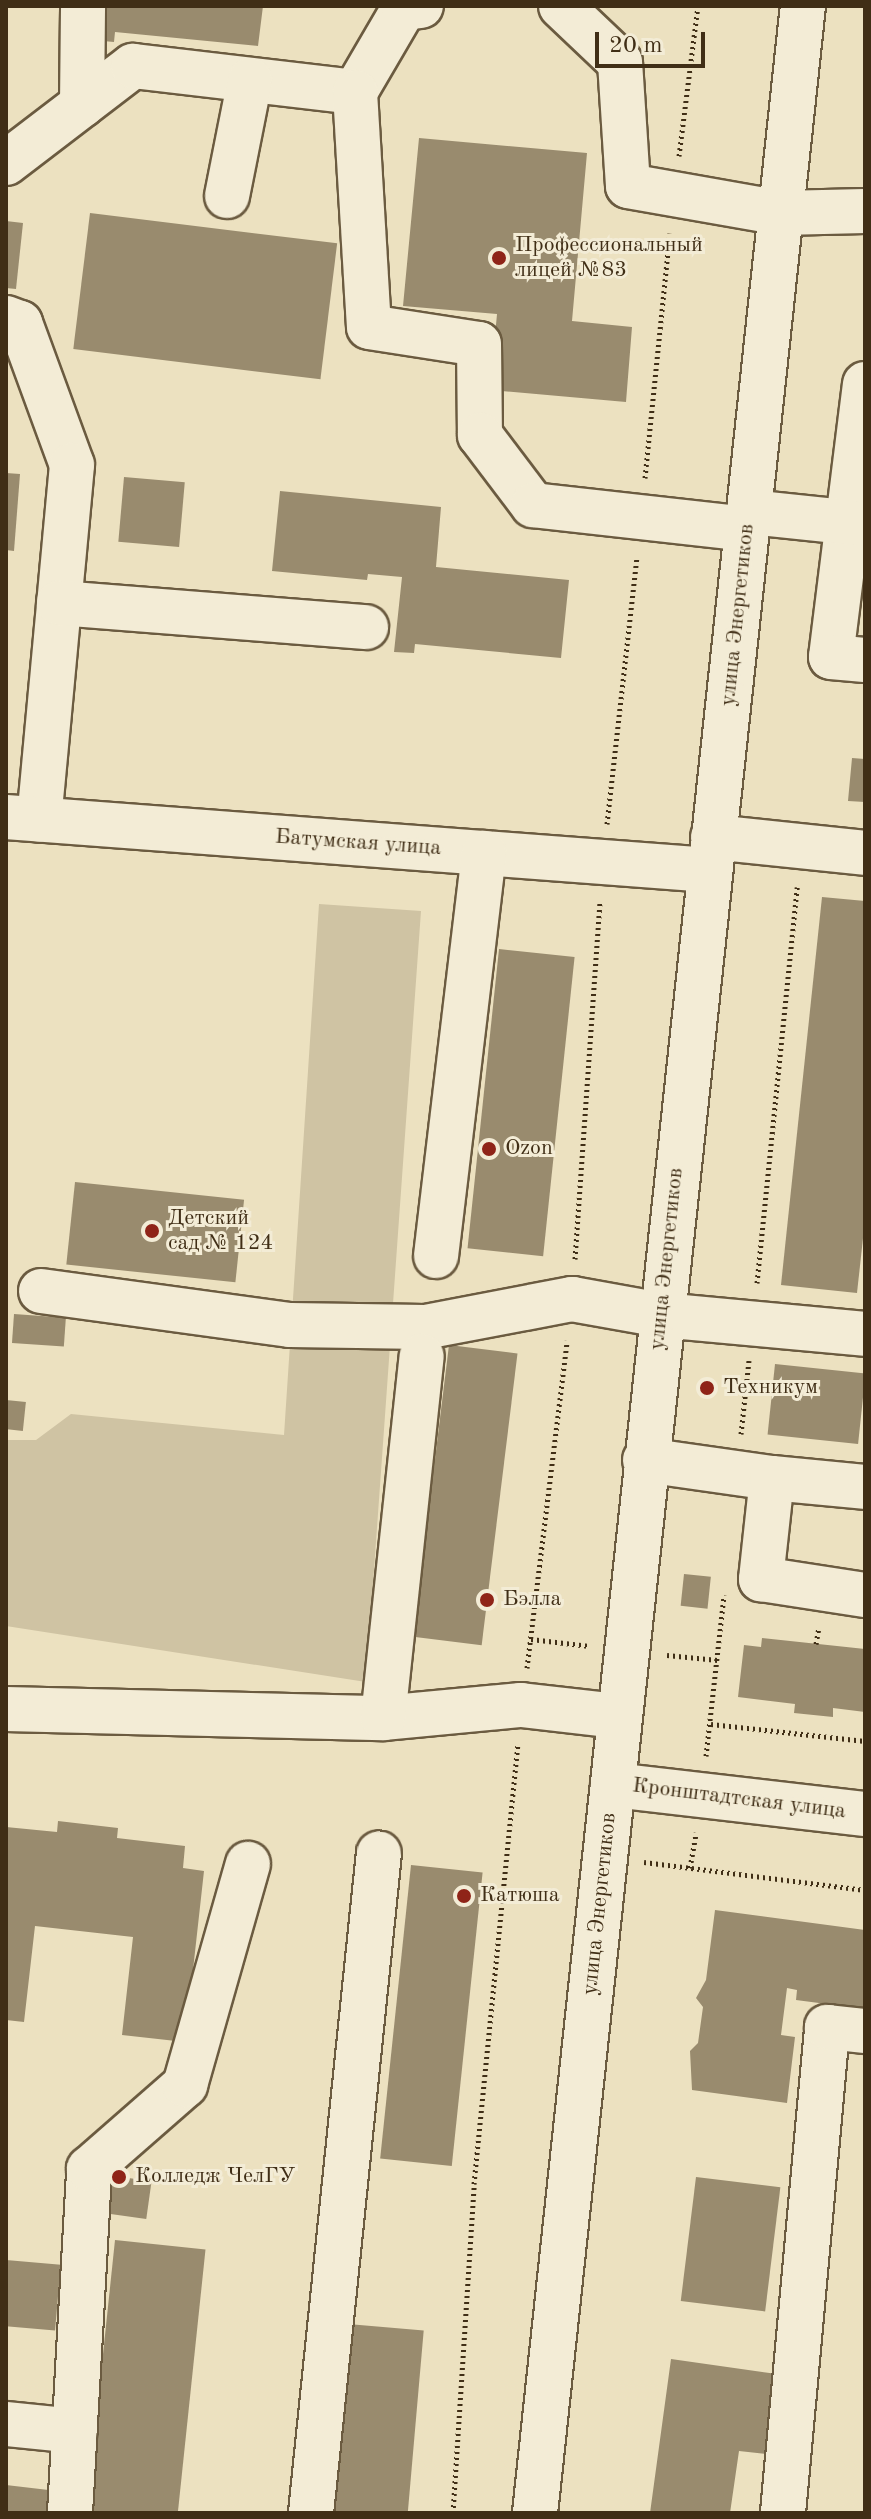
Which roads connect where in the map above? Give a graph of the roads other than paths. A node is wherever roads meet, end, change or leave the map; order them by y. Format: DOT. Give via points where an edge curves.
graph roads {
  1 [pos="83,6"];
  2 [pos="421,6"];
  3 [pos="561,6"];
  4 [pos="803,6"];
  5 [pos="250,80"];
  6 [pos="355,92"];
  7 [pos="82,105"];
  8 [pos="6,163"];
  9 [pos="227,196"];
  10 [pos="865,211"];
  11 [pos="781,213"];
  12 [pos="6,318"];
  13 [pos="865,384"];
  14 [pos="748,520"];
  15 [pos="856,523"];
  16 [pos="59,603"];
  17 [pos="366,627"];
  18 [pos="865,660"];
  19 [pos="23,818"];
  20 [pos="484,853"];
  21 [pos="711,853"];
  22 [pos="865,853"];
  23 [pos="436,1256"];
  24 [pos="41,1291"];
  25 [pos="661,1315"];
  26 [pos="865,1334"];
  27 [pos="422,1356"];
  28 [pos="645,1460"];
  29 [pos="772,1478"];
  30 [pos="865,1487"];
  31 [pos="865,1595"];
  32 [pos="6,1709"];
  33 [pos="618,1716"];
  34 [pos="383,1718"];
  35 [pos="613,1785"];
  36 [pos="865,1814"];
  37 [pos="379,1853"];
  38 [pos="248,1864"];
  39 [pos="865,2031"];
  40 [pos="6,2424"];
  41 [pos="75,2431"];
  42 [pos="70,2513"];
  43 [pos="311,2513"];
  44 [pos="535,2513"];
  45 [pos="783,2513"];
  1 -- 7 [label="street"];
  2 -- 6 [label="street" via="404,8"];
  3 -- 11 [label="street" via="620,62 628,186"];
  4 -- 11 [label="street, улица Энергетиков"];
  5 -- 6 [label="street"];
  5 -- 7 [label="street" via="133,66"];
  5 -- 9 [label="street"];
  6 -- 14 [label="street" via="369,327 479,344 480,435 533,505 642,517"];
  7 -- 8 [label="street"];
  10 -- 11 [label="street"];
  11 -- 14 [label="street, улица Энергетиков"];
  12 -- 16 [label="street" via="20,323 72,465"];
  13 -- 15 [label="street"];
  14 -- 15 [label="street"];
  14 -- 21 [label="street, улица Энергетиков"];
  15 -- 18 [label="street" via="831,657"];
  16 -- 17 [label="street"];
  16 -- 19 [label="street"];
  19 -- 20 [label="street, Батумская улица"];
  20 -- 21 [label="street, Батумская улица" via="603,861"];
  20 -- 23 [label="street"];
  21 -- 22 [label="street, Батумская улица"];
  21 -- 25 [label="street, улица Энергетиков"];
  24 -- 25 [label="street" via="290,1325 425,1327 572,1299"];
  25 -- 26 [label="street"];
  25 -- 28 [label="street, улица Энергетиков"];
  27 -- 34 [label="street"];
  28 -- 29 [label="street"];
  28 -- 33 [label="street, улица Энергетиков"];
  29 -- 30 [label="street"];
  29 -- 31 [label="street" via="761,1579"];
  32 -- 34 [label="street"];
  33 -- 34 [label="street" via="521,1705"];
  33 -- 35 [label="street, улица Энергетиков"];
  35 -- 36 [label="street, Кронштадтская улица"];
  35 -- 44 [label="street, улица Энергетиков"];
  37 -- 43 [label="street"];
  38 -- 41 [label="street" via="185,2085 89,2169"];
  39 -- 45 [label="street" via="827,2027"];
  40 -- 41 [label="street"];
  41 -- 42 [label="street"];
}
